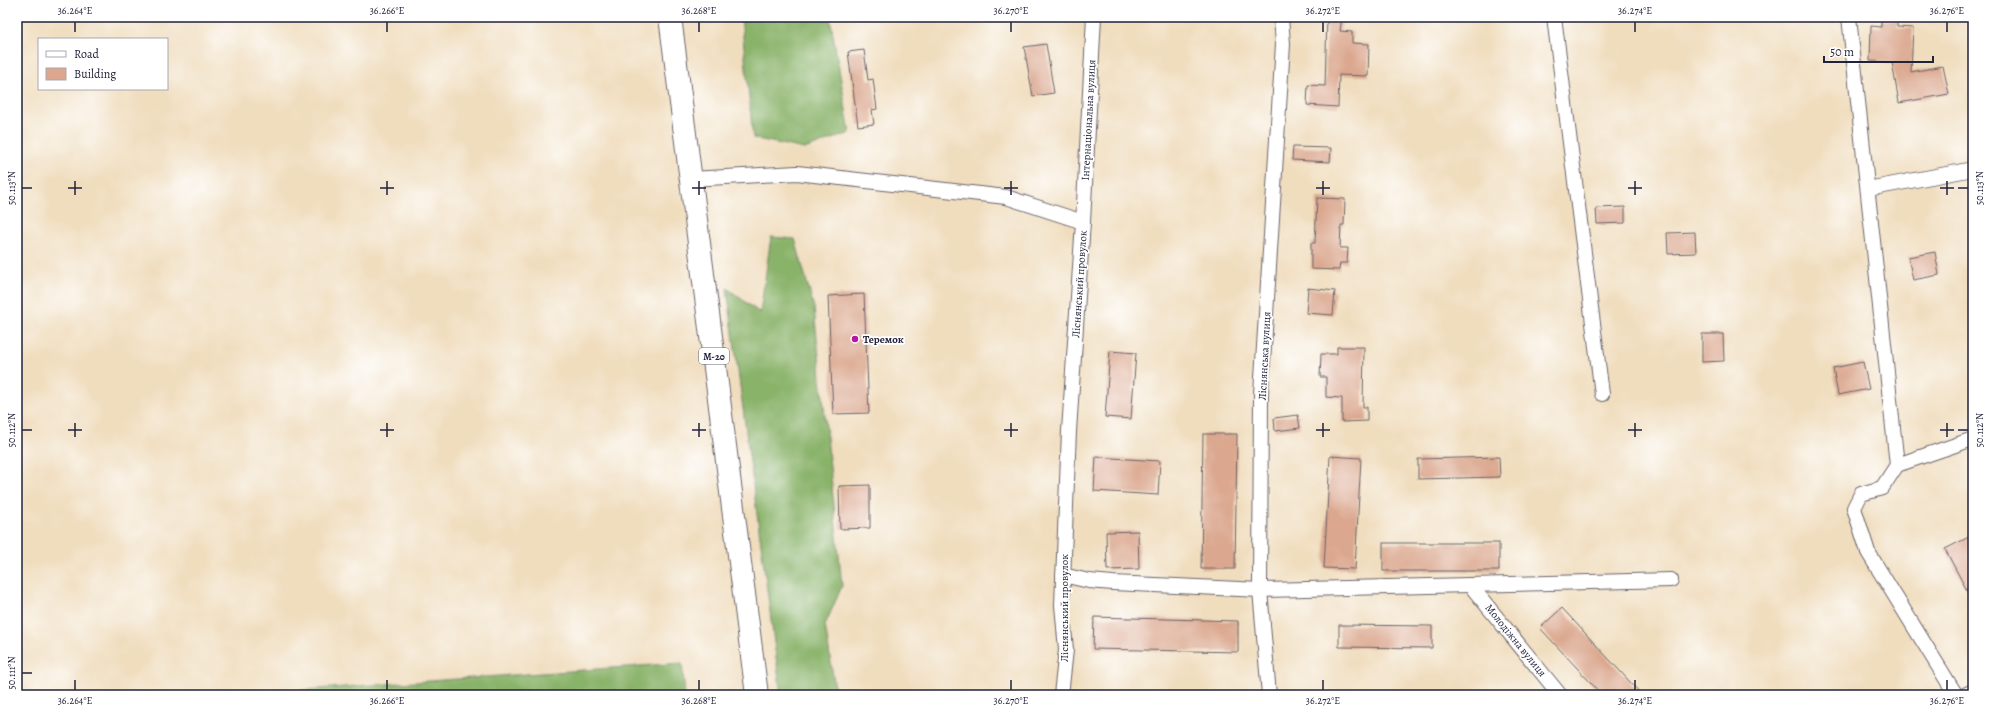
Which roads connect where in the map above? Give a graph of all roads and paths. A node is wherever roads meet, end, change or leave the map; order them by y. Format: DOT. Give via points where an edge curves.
graph roads {
  1 [pos="670,17"];
  2 [pos="1094,17"];
  3 [pos="1281,17"];
  4 [pos="1554,17"];
  5 [pos="1849,17"];
  6 [pos="1973,169"];
  7 [pos="691,179"];
  8 [pos="1868,189"];
  9 [pos="1083,222"];
  10 [pos="1602,394"];
  11 [pos="1973,439"];
  12 [pos="1897,465"];
  13 [pos="1063,575"];
  14 [pos="1671,580"];
  15 [pos="1471,586"];
  16 [pos="1260,590"];
  17 [pos="1973,691"];
  18 [pos="757,695"];
  19 [pos="1061,695"];
  20 [pos="1269,695"];
  21 [pos="1560,695"];
  22 [pos="1956,695"];
  23 [pos="1965,695"];
  1 -- 7 [label="highway, М-20"];
  2 -- 9 [label="street, Інтернаціональна вулиця"];
  3 -- 16 [label="street, Ліснянська вулиця" via="1283,44 1261,394"];
  4 -- 10 [label="street"];
  5 -- 8 [label="street"];
  6 -- 8 [label="street"];
  7 -- 9 [label="street, Ліснянський провулок" via="812,175 1006,197"];
  7 -- 18 [label="highway, М-20"];
  8 -- 12 [label="street"];
  9 -- 13 [label="street, Ліснянський провулок" via="1069,431"];
  11 -- 12 [label="street"];
  12 -- 22 [label="street" via="1882,488 1861,494 1854,508 1868,552"];
  13 -- 16 [label="street" via="1113,583"];
  13 -- 19 [label="street, Ліснянський провулок" via="1062,605 1066,650"];
  14 -- 15 [label="street"];
  15 -- 16 [label="street"];
  15 -- 21 [label="street, Молодіжна вулиця"];
  16 -- 20 [label="street, Ліснянська вулиця"];
  17 -- 23 [label="street"];
}
